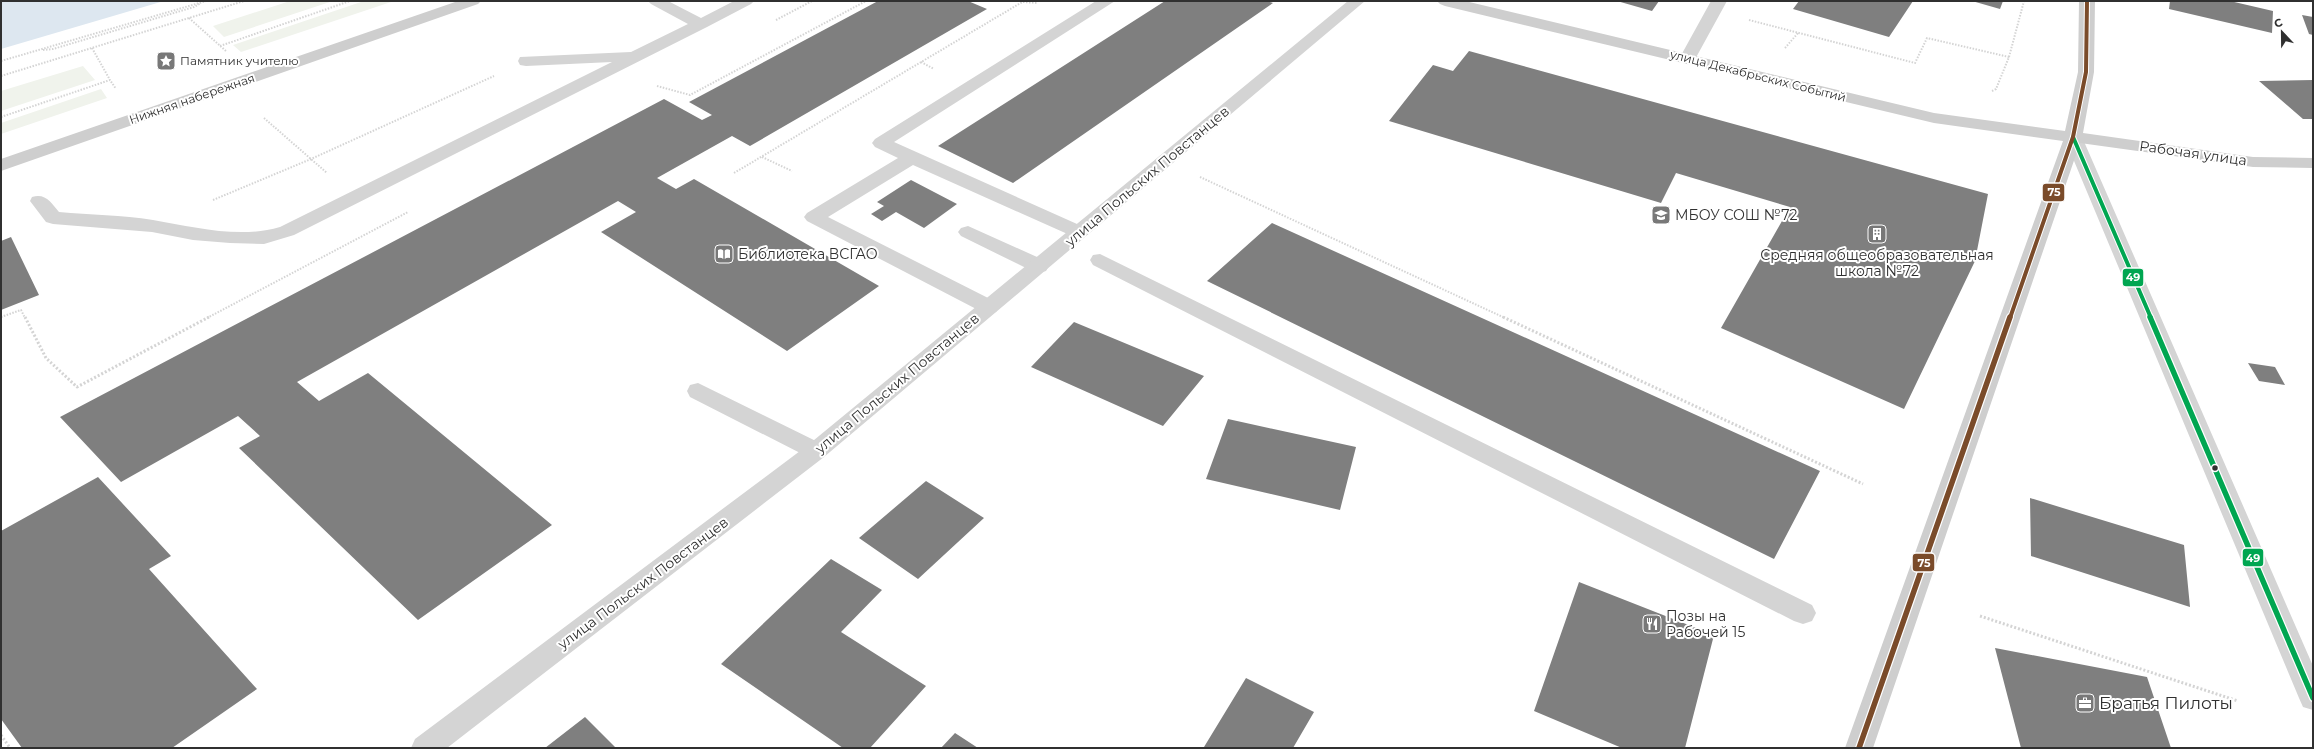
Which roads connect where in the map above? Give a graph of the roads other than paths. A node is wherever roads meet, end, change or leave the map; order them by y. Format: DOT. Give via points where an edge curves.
graph roads {
  1 [pos="473,1"];
  2 [pos="656,1"];
  3 [pos="746,1"];
  4 [pos="1107,1"];
  5 [pos="1356,1"];
  6 [pos="1445,1"];
  7 [pos="2087,1"];
  8 [pos="1716,6"];
  9 [pos="701,24"];
  10 [pos="637,56"];
  11 [pos="1687,59"];
  12 [pos="526,61"];
  13 [pos="2073,137"];
  14 [pos="912,158"];
  15 [pos="2313,163"];
  16 [pos="1,165"];
  17 [pos="39,201"];
  18 [pos="968,232"];
  19 [pos="1080,232"];
  20 [pos="1100,260"];
  21 [pos="1039,266"];
  22 [pos="989,307"];
  23 [pos="698,391"];
  24 [pos="816,451"];
  25 [pos="1803,612"];
  26 [pos="2313,698"];
  27 [pos="425,748"];
  28 [pos="1859,748"];
  1 -- 16 [label="main road, Нижняя набережная"];
  2 -- 9 [label="street"];
  3 -- 9 [label="street"];
  4 -- 14 [label="street" via="881,143"];
  5 -- 19 [label="street, улица Польских Повстанцев"];
  6 -- 11 [label="main road, улица Декабрьских Событий"];
  7 -- 13 [label="main road" via="2086,72"];
  8 -- 11 [label="street"];
  9 -- 10 [label="street"];
  10 -- 12 [label="street"];
  10 -- 17 [label="street" via="287,231 264,238 193,234 152,226 53,218"];
  11 -- 13 [label="main road, улица Декабрьских Событий" via="1934,118"];
  13 -- 15 [label="main road, Рабочая улица" via="2253,162"];
  13 -- 26 [label="street"];
  13 -- 28 [label="main road"];
  14 -- 19 [label="street"];
  14 -- 22 [label="street" via="814,216"];
  18 -- 21 [label="street"];
  19 -- 21 [label="street, улица Польских Повстанцев"];
  20 -- 25 [label="street"];
  21 -- 22 [label="street, улица Польских Повстанцев"];
  22 -- 24 [label="street, улица Польских Повстанцев"];
  23 -- 24 [label="street"];
  24 -- 27 [label="street, улица Польских Повстанцев"];
}
